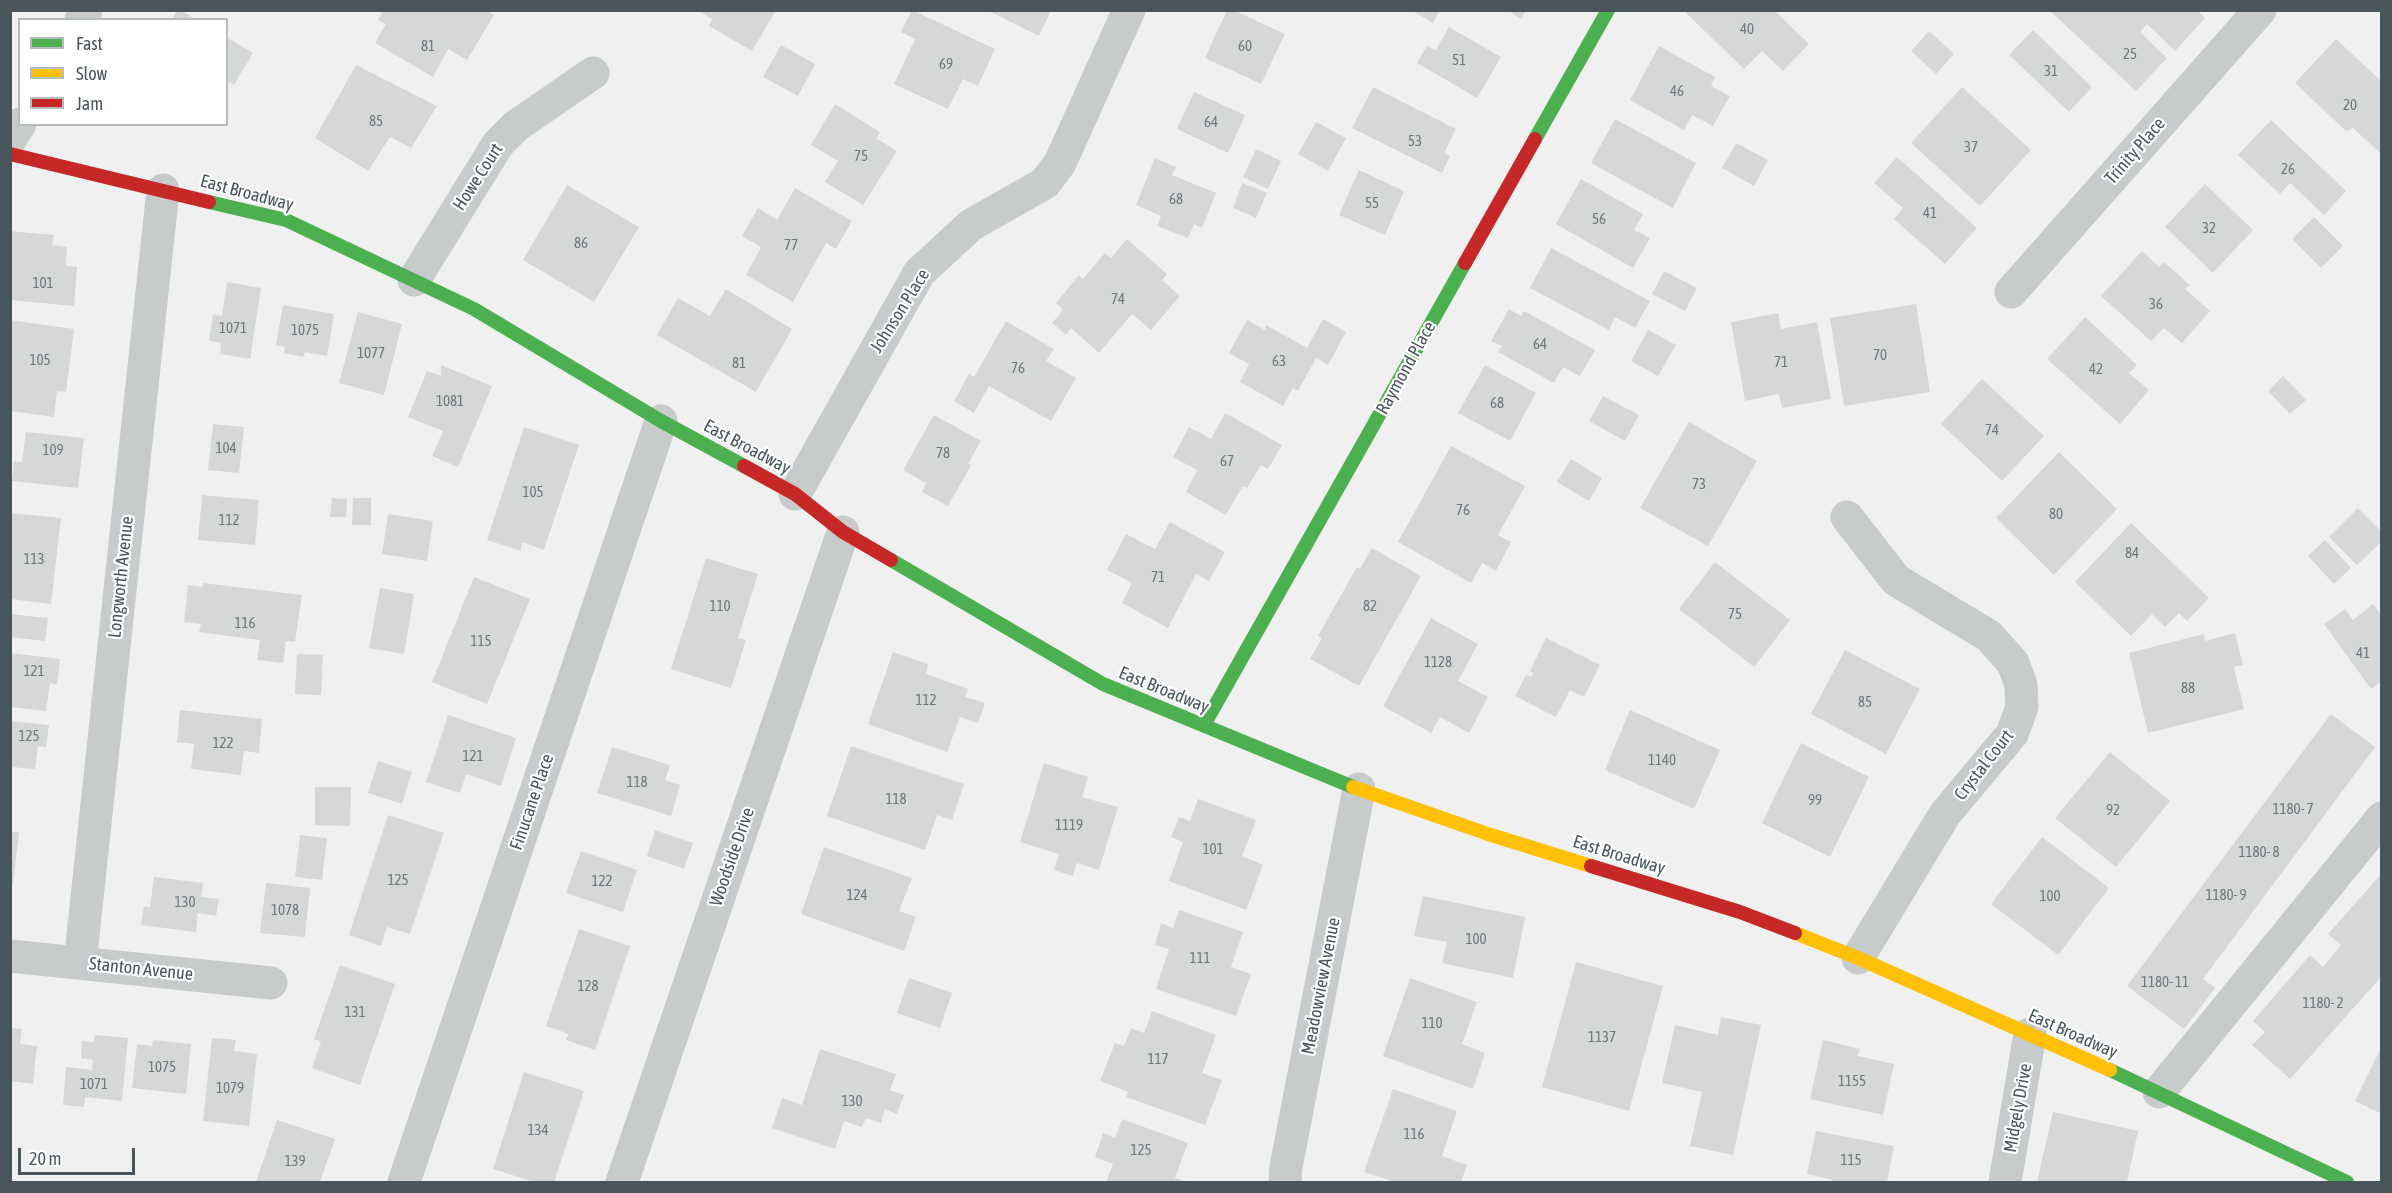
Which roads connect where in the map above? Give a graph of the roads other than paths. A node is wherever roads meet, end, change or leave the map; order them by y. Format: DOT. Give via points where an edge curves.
graph roads {
  1 [pos="1129,10"];
  2 [pos="1608,10"];
  3 [pos="2257,12"];
  4 [pos="593,73"];
  5 [pos="19,126"];
  6 [pos="10,140"];
  7 [pos="10,154"];
  8 [pos="163,190"];
  9 [pos="414,280"];
  10 [pos="2011,292"];
  11 [pos="661,421"];
  12 [pos="795,494"];
  13 [pos="1847,517"];
  14 [pos="843,532"];
  15 [pos="1204,726"];
  16 [pos="1359,789"];
  17 [pos="2382,818"];
  18 [pos="10,956"];
  19 [pos="1858,958"];
  20 [pos="80,963"];
  21 [pos="272,982"];
  22 [pos="2030,1034"];
  23 [pos="2159,1092"];
  24 [pos="404,1182"];
  25 [pos="622,1182"];
  26 [pos="1285,1182"];
  27 [pos="2005,1182"];
  28 [pos="2347,1182"];
  1 -- 12 [label="street, Johnson Place" via="1060,164 1045,183 971,225 919,273"];
  2 -- 15 [label="street, Raymond Place"];
  3 -- 10 [label="street, Trinity Place"];
  4 -- 9 [label="street, Howe Court" via="516,126 498,144"];
  5 -- 6 [label="street"];
  7 -- 8 [label="street, East Broadway"];
  8 -- 9 [label="street, East Broadway" via="286,220"];
  8 -- 20 [label="street, Longworth Avenue"];
  9 -- 11 [label="street, East Broadway" via="474,309"];
  11 -- 12 [label="street, East Broadway"];
  11 -- 24 [label="street, Finucane Place"];
  12 -- 14 [label="street, East Broadway"];
  13 -- 19 [label="street, Crystal Court" via="1896,579 1989,636 2013,663 2021,686 2022,707 2012,734 1945,814"];
  14 -- 15 [label="street, East Broadway" via="1103,684"];
  14 -- 25 [label="street, Woodside Drive"];
  15 -- 16 [label="street, East Broadway"];
  16 -- 19 [label="street, East Broadway" via="1488,834 1740,912"];
  16 -- 26 [label="street, Meadowview Avenue"];
  17 -- 23 [label="street"];
  18 -- 20 [label="street, Stanton Avenue"];
  19 -- 22 [label="street, East Broadway"];
  20 -- 21 [label="street, Stanton Avenue"];
  22 -- 23 [label="street, East Broadway"];
  22 -- 27 [label="street, Midgely Drive"];
  23 -- 28 [label="street, East Broadway"];
}
